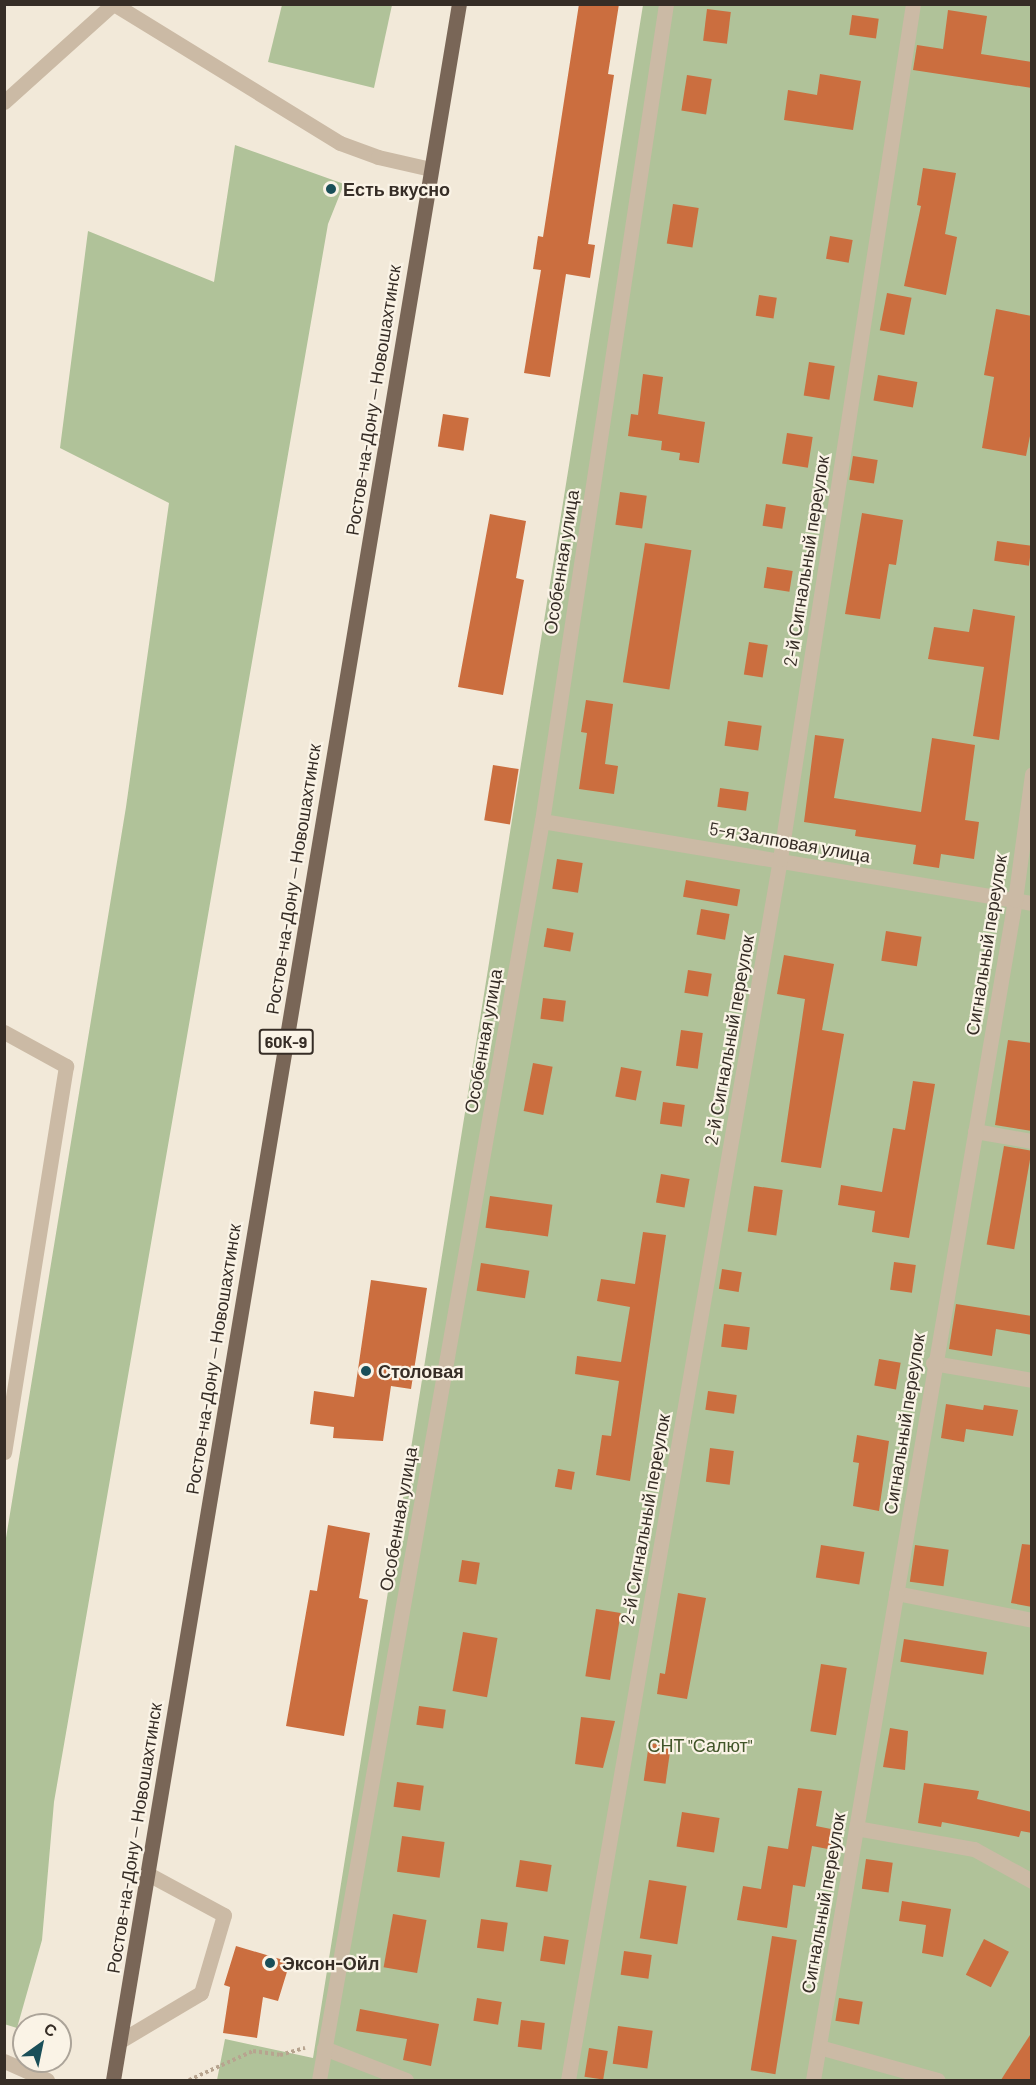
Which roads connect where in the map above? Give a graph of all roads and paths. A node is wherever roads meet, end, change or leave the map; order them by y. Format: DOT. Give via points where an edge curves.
graph roads {
  1 [pos="113,4"];
  2 [pos="459,4"];
  3 [pos="666,4"];
  4 [pos="913,4"];
  5 [pos="4,102"];
  6 [pos="431,169"];
  7 [pos="1032,774"];
  8 [pos="542,821"];
  9 [pos="780,859"];
  10 [pos="1015,900"];
  11 [pos="1032,903"];
  12 [pos="4,1032"];
  13 [pos="975,1131"];
  14 [pos="1032,1141"];
  15 [pos="933,1363"];
  16 [pos="1032,1380"];
  17 [pos="4,1452"];
  18 [pos="896,1593"];
  19 [pos="1032,1620"];
  20 [pos="856,1828"];
  21 [pos="147,1874"];
  22 [pos="1032,1881"];
  23 [pos="120,2041"];
  24 [pos="819,2047"];
  25 [pos="324,2048"];
  26 [pos="302,2049"];
  27 [pos="4,2061"];
  28 [pos="48,2080"];
  29 [pos="113,2080"];
  30 [pos="189,2080"];
  31 [pos="319,2080"];
  32 [pos="406,2080"];
  33 [pos="568,2080"];
  34 [pos="813,2080"];
  35 [pos="938,2080"];
  1 -- 5 [label="street"];
  1 -- 6 [label="street" via="340,143 378,157"];
  2 -- 6 [label="main road, Ростов-на-Дону — Новошахтинск / 60К-9"];
  3 -- 8 [label="street, Особенная улица"];
  4 -- 9 [label="street, 2-й Сигнальный переулок"];
  6 -- 21 [label="main road, Ростов-на-Дону — Новошахтинск / 60К-9"];
  7 -- 10 [label="street, Сигнальный переулок"];
  8 -- 9 [label="street, 5-я Залповая улица"];
  8 -- 25 [label="street, Особенная улица"];
  9 -- 10 [label="street, 5-я Залповая улица"];
  9 -- 33 [label="street, 2-й Сигнальный переулок"];
  10 -- 11 [label="street, 5-я Залповая улица"];
  10 -- 13 [label="street, Сигнальный переулок"];
  12 -- 17 [label="street" via="66,1066"];
  13 -- 14 [label="street"];
  13 -- 15 [label="street, Сигнальный переулок"];
  15 -- 16 [label="street"];
  15 -- 18 [label="street, Сигнальный переулок"];
  18 -- 19 [label="street"];
  18 -- 20 [label="street, Сигнальный переулок"];
  20 -- 22 [label="street" via="974,1849"];
  20 -- 24 [label="street, Сигнальный переулок"];
  21 -- 23 [label="main road, Ростов-на-Дону — Новошахтинск / 60К-9"];
  21 -- 23 [label="street" via="224,1915 201,1993"];
  23 -- 29 [label="main road, Ростов-на-Дону — Новошахтинск / 60К-9"];
  24 -- 34 [label="street, Сигнальный переулок"];
  24 -- 35 [label="street"];
  25 -- 31 [label="street, Особенная улица"];
  25 -- 32 [label="street"];
  26 -- 30 [label="path" via="280,2055 253,2051"];
  27 -- 28 [label="street"];
}
